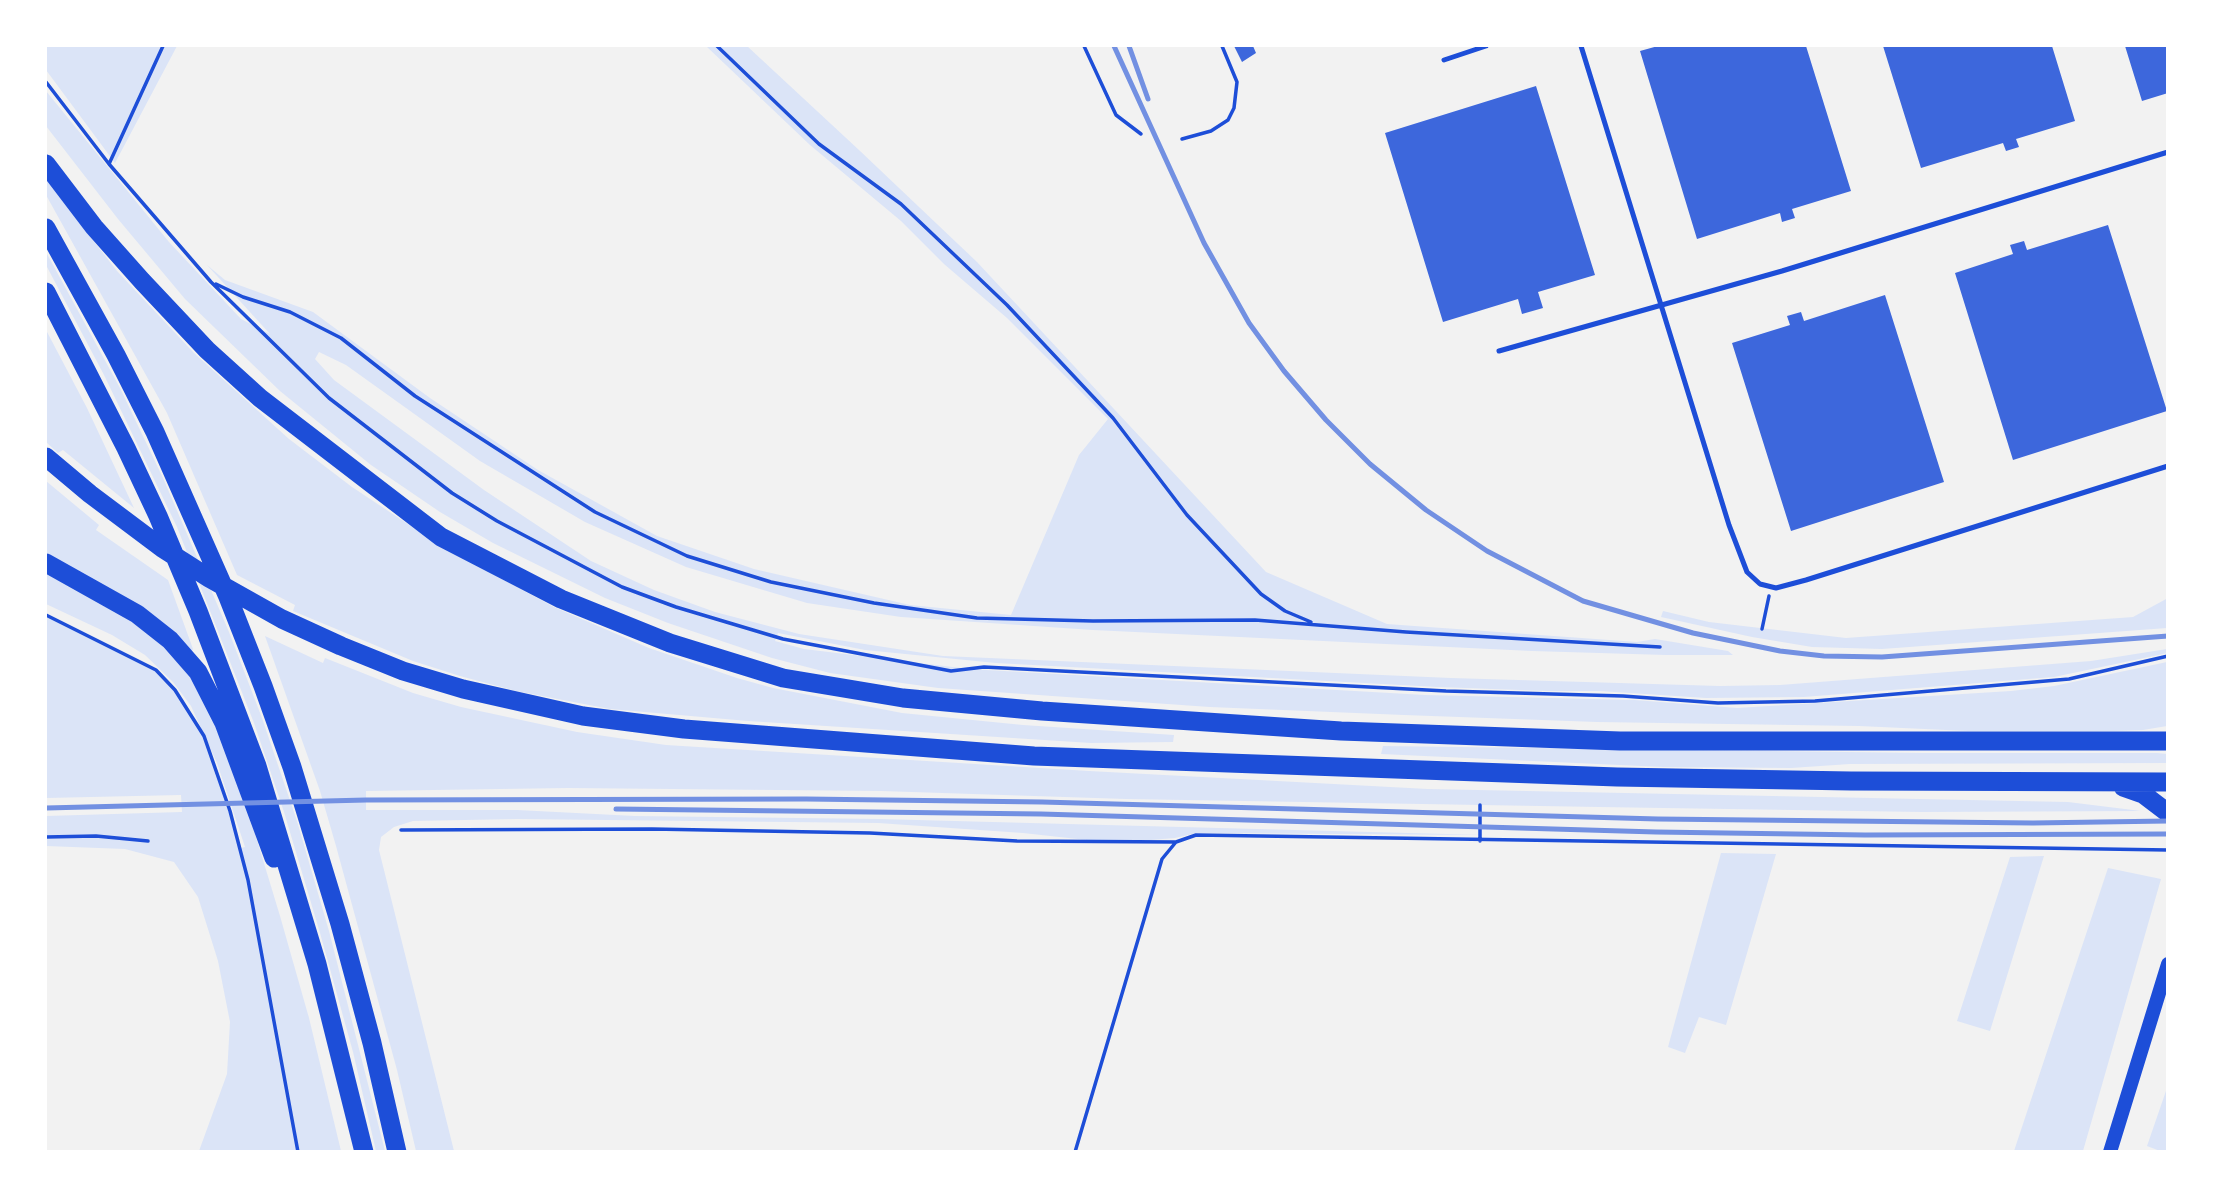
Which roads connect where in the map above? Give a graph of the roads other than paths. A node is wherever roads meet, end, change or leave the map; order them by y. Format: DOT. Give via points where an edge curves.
graph roads {
  1 [pos="1486,46"];
  2 [pos="1581,46"];
  3 [pos="1444,60"];
  4 [pos="2168,152"];
  5 [pos="46,164"];
  6 [pos="46,228"];
  7 [pos="46,292"];
  8 [pos="1662,305"];
  9 [pos="1499,351"];
  10 [pos="46,457"];
  11 [pos="2168,467"];
  12 [pos="46,563"];
  13 [pos="2168,741"];
  14 [pos="2168,782"];
  15 [pos="2112,783"];
  16 [pos="2166,812"];
  17 [pos="300,904"];
  18 [pos="2168,964"];
  19 [pos="364,1152"];
  20 [pos="397,1152"];
  21 [pos="2110,1152"];
  1 -- 3 [label="lane"];
  2 -- 8 [label="lane"];
  4 -- 8 [label="lane"];
  5 -- 13 [label="highway" via="94,227 207,349 271,407 441,537 561,599 670,643 783,678 903,698 1340,731 1620,741"];
  6 -- 20 [label="highway" via="155,432 262,686 340,925"];
  7 -- 17 [label="highway" via="126,447 193,599 257,766"];
  8 -- 9 [label="lane"];
  8 -- 11 [label="lane" via="1747,572 1771,589"];
  10 -- 15 [label="highway" via="174,555 282,619 403,671 520,704 583,716 684,729 1034,756 1617,777"];
  12 -- 17 [label="highway" via="137,614 170,640 198,672 224,723 272,855"];
  14 -- 15 [label="highway"];
  15 -- 16 [label="highway" via="2143,794"];
  17 -- 19 [label="highway"];
  18 -- 21 [label="main road"];
}
